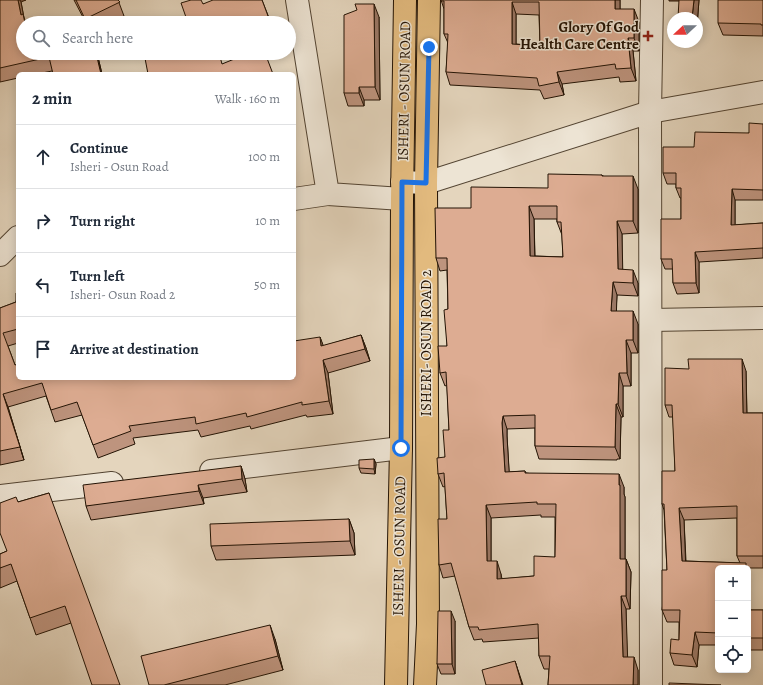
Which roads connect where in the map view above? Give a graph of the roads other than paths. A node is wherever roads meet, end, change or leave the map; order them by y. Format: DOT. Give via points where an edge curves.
graph roads {
  1 [pos="297,0"];
  2 [pos="405,0"];
  3 [pos="429,0"];
  4 [pos="652,0"];
  5 [pos="763,92"];
  6 [pos="650,112"];
  7 [pos="426,183"];
  8 [pos="402,190"];
  9 [pos="328,194"];
  10 [pos="296,199"];
  11 [pos="16,239"];
  12 [pos="0,254"];
  13 [pos="763,318"];
  14 [pos="651,320"];
  15 [pos="401,448"];
  16 [pos="189,474"];
  17 [pos="134,480"];
  18 [pos="0,496"];
  19 [pos="396,685"];
  20 [pos="425,685"];
  21 [pos="651,685"];
  1 -- 9 [label="street"];
  2 -- 8 [label="main road, ISHERI - OSUN ROAD"];
  3 -- 7 [label="main road, ISHERI- OSUN ROAD 2"];
  4 -- 6 [label="street"];
  5 -- 6 [label="street"];
  6 -- 7 [label="street"];
  6 -- 14 [label="street"];
  7 -- 8 [label="street"];
  7 -- 20 [label="main road, ISHERI- OSUN ROAD 2" via="428,624"];
  8 -- 9 [label="street"];
  8 -- 15 [label="main road, ISHERI - OSUN ROAD"];
  9 -- 10 [label="street"];
  11 -- 12 [label="street"];
  13 -- 14 [label="street"];
  14 -- 21 [label="street"];
  15 -- 16 [label="street"];
  15 -- 19 [label="main road, ISHERI - OSUN ROAD"];
  17 -- 18 [label="street"];
}
